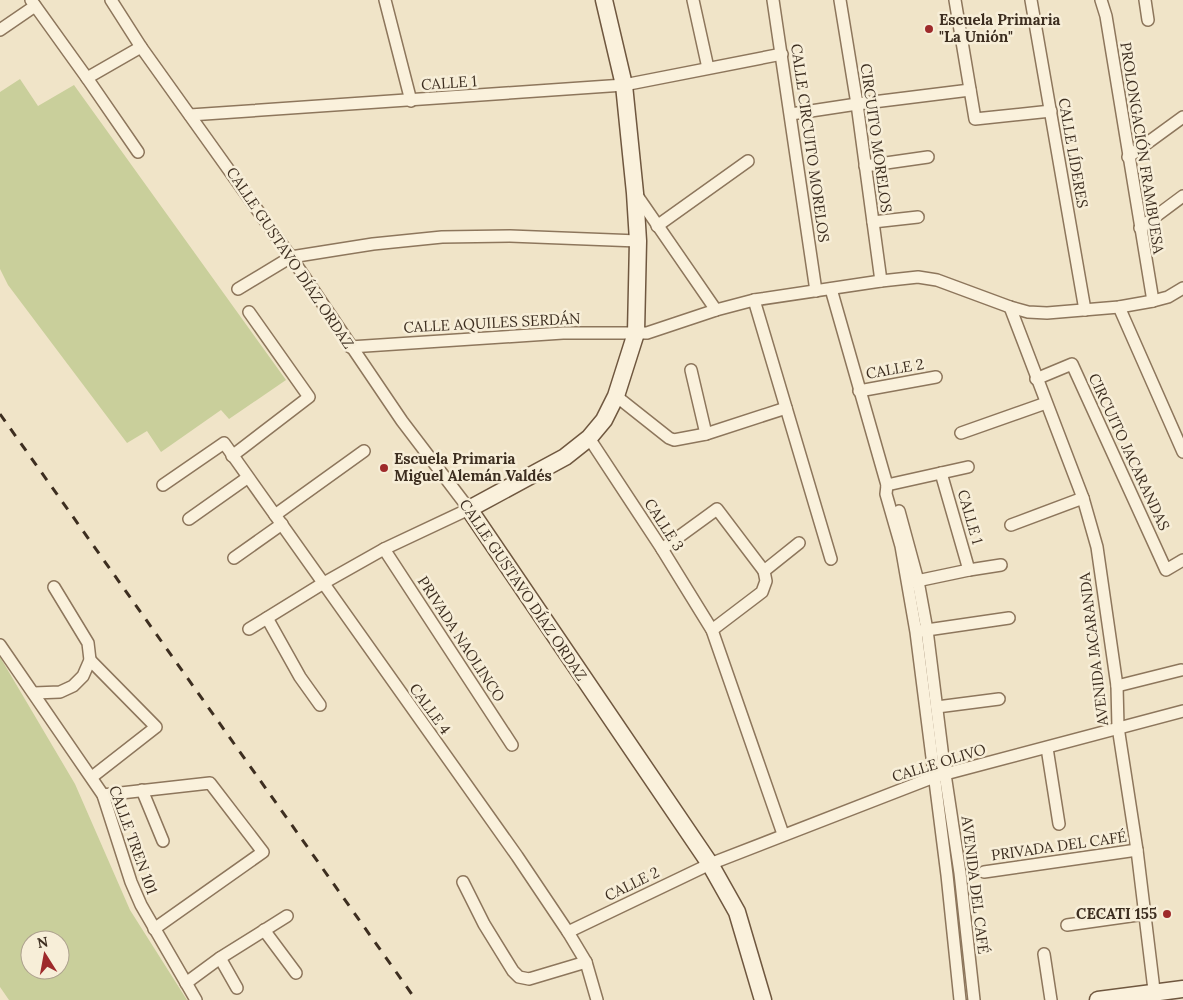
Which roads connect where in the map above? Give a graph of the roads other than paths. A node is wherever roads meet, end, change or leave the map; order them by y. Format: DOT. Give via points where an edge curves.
graph roads {
  1 [pos="111,0"];
  2 [pos="386,0"];
  3 [pos="604,0"];
  4 [pos="693,0"];
  5 [pos="773,0"];
  6 [pos="840,0"];
  7 [pos="955,0"];
  8 [pos="1031,0"];
  9 [pos="1102,0"];
  10 [pos="1145,0"];
  11 [pos="33,3"];
  12 [pos="1148,20"];
  13 [pos="0,30"];
  14 [pos="141,46"];
  15 [pos="782,54"];
  16 [pos="708,68"];
  17 [pos="87,78"];
  18 [pos="624,86"];
  19 [pos="970,90"];
  20 [pos="410,101"];
  21 [pos="857,104"];
  22 [pos="1051,111"];
  23 [pos="791,114"];
  24 [pos="190,115"];
  25 [pos="1183,117"];
  26 [pos="138,152"];
  27 [pos="928,157"];
  28 [pos="1128,157"];
  29 [pos="748,161"];
  30 [pos="865,166"];
  31 [pos="635,193"];
  32 [pos="1183,196"];
  33 [pos="918,217"];
  34 [pos="873,222"];
  35 [pos="656,226"];
  36 [pos="1140,228"];
  37 [pos="638,242"];
  38 [pos="290,257"];
  39 [pos="880,281"];
  40 [pos="238,289"];
  41 [pos="831,289"];
  42 [pos="1183,289"];
  43 [pos="816,291"];
  44 [pos="754,300"];
  45 [pos="1153,301"];
  46 [pos="1010,307"];
  47 [pos="1119,307"];
  48 [pos="716,310"];
  49 [pos="1085,310"];
  50 [pos="249,312"];
  51 [pos="636,333"];
  52 [pos="350,346"];
  53 [pos="691,370"];
  54 [pos="936,377"];
  55 [pos="1036,379"];
  56 [pos="859,391"];
  57 [pos="616,396"];
  58 [pos="1046,403"];
  59 [pos="786,408"];
  60 [pos="961,433"];
  61 [pos="706,434"];
  62 [pos="589,438"];
  63 [pos="364,451"];
  64 [pos="1183,452"];
  65 [pos="232,456"];
  66 [pos="968,467"];
  67 [pos="941,473"];
  68 [pos="247,478"];
  69 [pos="163,485"];
  70 [pos="887,485"];
  71 [pos="1082,498"];
  72 [pos="469,509"];
  73 [pos="189,519"];
  74 [pos="279,520"];
  75 [pos="1011,525"];
  76 [pos="799,543"];
  77 [pos="384,549"];
  78 [pos="662,549"];
  79 [pos="234,558"];
  80 [pos="831,559"];
  81 [pos="1183,560"];
  82 [pos="1001,565"];
  83 [pos="969,570"];
  84 [pos="764,571"];
  85 [pos="913,582"];
  86 [pos="322,584"];
  87 [pos="54,587"];
  88 [pos="267,618"];
  89 [pos="1009,618"];
  90 [pos="249,629"];
  91 [pos="712,630"];
  92 [pos="921,631"];
  93 [pos="0,645"];
  94 [pos="90,660"];
  95 [pos="1181,670"];
  96 [pos="1117,686"];
  97 [pos="34,693"];
  98 [pos="999,699"];
  99 [pos="320,705"];
  100 [pos="937,707"];
  101 [pos="1183,711"];
  102 [pos="1118,727"];
  103 [pos="512,745"];
  104 [pos="1047,748"];
  105 [pos="940,775"];
  106 [pos="92,777"];
  107 [pos="142,790"];
  108 [pos="103,795"];
  109 [pos="1059,824"];
  110 [pos="783,834"];
  111 [pos="163,840"];
  112 [pos="1137,850"];
  113 [pos="710,864"];
  114 [pos="984,872"];
  115 [pos="960,873"];
  116 [pos="947,875"];
  117 [pos="463,882"];
  118 [pos="1145,914"];
  119 [pos="287,916"];
  120 [pos="1067,925"];
  121 [pos="154,929"];
  122 [pos="264,930"];
  123 [pos="568,932"];
  124 [pos="1044,954"];
  125 [pos="220,958"];
  126 [pos="586,962"];
  127 [pos="296,973"];
  128 [pos="186,983"];
  129 [pos="237,988"];
  130 [pos="1183,989"];
  131 [pos="1155,996"];
  132 [pos="196,1000"];
  133 [pos="597,1000"];
  134 [pos="762,1000"];
  135 [pos="960,1000"];
  136 [pos="974,1000"];
  137 [pos="1052,1000"];
  138 [pos="1098,1000"];
  1 -- 14 [label="street, CALLE GUSTAVO DÍAZ ORDAZ"];
  2 -- 20 [label="street"];
  3 -- 18 [label="main road"];
  4 -- 16 [label="street"];
  5 -- 15 [label="street, CALLE CIRCUITO MORELOS"];
  6 -- 21 [label="street, CIRCUITO MORELOS"];
  7 -- 19 [label="street"];
  8 -- 22 [label="street, CALLE LÍDERES"];
  9 -- 28 [label="street, PROLONGACIÓN FRAMBUESA"];
  10 -- 12 [label="street"];
  11 -- 13 [label="street"];
  11 -- 17 [label="street"];
  14 -- 17 [label="street"];
  14 -- 24 [label="street, CALLE GUSTAVO DÍAZ ORDAZ"];
  15 -- 16 [label="street, CALLE 1"];
  15 -- 23 [label="street, CALLE CIRCUITO MORELOS"];
  16 -- 18 [label="street, CALLE 1"];
  17 -- 26 [label="street"];
  18 -- 20 [label="street, CALLE 1"];
  18 -- 31 [label="main road"];
  19 -- 21 [label="street"];
  19 -- 22 [label="street" via="976,119"];
  20 -- 24 [label="street, CALLE 1"];
  21 -- 23 [label="street"];
  21 -- 30 [label="street, CIRCUITO MORELOS"];
  22 -- 49 [label="street, CALLE LÍDERES"];
  23 -- 43 [label="street, CALLE CIRCUITO MORELOS"];
  24 -- 38 [label="street, CALLE GUSTAVO DÍAZ ORDAZ"];
  25 -- 28 [label="street"];
  27 -- 30 [label="street"];
  28 -- 36 [label="street, PROLONGACIÓN FRAMBUESA"];
  29 -- 35 [label="street"];
  30 -- 34 [label="street, CIRCUITO MORELOS"];
  31 -- 35 [label="street"];
  31 -- 37 [label="main road"];
  32 -- 36 [label="street"];
  33 -- 34 [label="street"];
  34 -- 39 [label="street, CIRCUITO MORELOS"];
  35 -- 48 [label="street"];
  36 -- 45 [label="street, PROLONGACIÓN FRAMBUESA"];
  37 -- 38 [label="street" via="510,236 442,237"];
  37 -- 51 [label="main road"];
  38 -- 40 [label="street"];
  38 -- 52 [label="street, CALLE GUSTAVO DÍAZ ORDAZ"];
  39 -- 41 [label="street, CALLE AQUILES SERDÁN"];
  39 -- 46 [label="street, CALLE AQUILES SERDÁN" via="918,277 937,280"];
  41 -- 43 [label="street, CALLE AQUILES SERDÁN"];
  41 -- 56 [label="street"];
  42 -- 45 [label="street, CALLE AQUILES SERDÁN"];
  43 -- 44 [label="street, CALLE AQUILES SERDÁN"];
  44 -- 48 [label="street, CALLE AQUILES SERDÁN"];
  44 -- 59 [label="street"];
  45 -- 47 [label="street, CALLE AQUILES SERDÁN"];
  46 -- 49 [label="street, CALLE AQUILES SERDÁN" via="1047,313"];
  46 -- 55 [label="street, AVENIDA JACARANDA"];
  47 -- 49 [label="street, CALLE AQUILES SERDÁN"];
  47 -- 64 [label="street"];
  48 -- 51 [label="street, CALLE AQUILES SERDÁN" via="656,331"];
  50 -- 65 [label="street" via="309,397"];
  51 -- 52 [label="street, CALLE AQUILES SERDÁN" via="563,333"];
  51 -- 57 [label="main road"];
  52 -- 72 [label="street, CALLE GUSTAVO DÍAZ ORDAZ"];
  53 -- 61 [label="street"];
  54 -- 56 [label="street, CALLE 2"];
  55 -- 58 [label="street, AVENIDA JACARANDA"];
  55 -- 81 [label="street, CIRCUITO JACARANDAS" via="1072,364 1166,570"];
  56 -- 70 [label="street"];
  57 -- 61 [label="street" via="669,438 679,440"];
  57 -- 62 [label="main road" via="604,420"];
  58 -- 60 [label="street"];
  58 -- 71 [label="street, AVENIDA JACARANDA"];
  59 -- 61 [label="street"];
  59 -- 80 [label="street"];
  62 -- 72 [label="main road" via="565,457"];
  62 -- 78 [label="street, CALLE 3"];
  63 -- 74 [label="street"];
  65 -- 68 [label="street, CALLE 4"];
  65 -- 69 [label="street, CALLE 4" via="224,443"];
  66 -- 67 [label="street, CALLE 1"];
  67 -- 70 [label="street, CALLE 1"];
  67 -- 83 [label="street, CALLE 1"];
  68 -- 73 [label="street"];
  68 -- 74 [label="street, CALLE 4"];
  70 -- 85 [label="street" via="886,494"];
  71 -- 75 [label="street"];
  71 -- 96 [label="street, AVENIDA JACARANDA" via="1097,547"];
  72 -- 77 [label="street"];
  72 -- 113 [label="main road, CALLE GUSTAVO DÍAZ ORDAZ"];
  74 -- 79 [label="street"];
  74 -- 86 [label="street, CALLE 4"];
  76 -- 84 [label="street"];
  77 -- 86 [label="street"];
  77 -- 103 [label="street, PRIVADA NAOLINCO"];
  78 -- 84 [label="street" via="717,509"];
  78 -- 91 [label="street, CALLE 3"];
  82 -- 83 [label="street"];
  83 -- 85 [label="street"];
  84 -- 91 [label="street" via="766,581 762,592"];
  85 -- 92 [label="street"];
  86 -- 88 [label="street"];
  86 -- 123 [label="street, CALLE 4"];
  87 -- 94 [label="street" via="88,643"];
  88 -- 90 [label="street"];
  88 -- 99 [label="street" via="300,677"];
  89 -- 92 [label="street"];
  91 -- 110 [label="street, CALLE 3"];
  92 -- 100 [label="street"];
  92 -- 105 [label="street"];
  93 -- 97 [label="street, CALLE TREN 101"];
  94 -- 97 [label="street" via="83,676 73,686 60,692"];
  94 -- 106 [label="street" via="156,727"];
  95 -- 96 [label="street"];
  96 -- 102 [label="street, AVENIDA JACARANDA"];
  97 -- 106 [label="street, CALLE TREN 101"];
  98 -- 100 [label="street"];
  100 -- 105 [label="street"];
  101 -- 102 [label="street, CALLE OLIVO"];
  102 -- 104 [label="street, CALLE OLIVO"];
  102 -- 112 [label="street, AVENIDA JACARANDA"];
  104 -- 105 [label="street, CALLE OLIVO"];
  104 -- 109 [label="street"];
  105 -- 110 [label="street, CALLE OLIVO"];
  105 -- 115 [label="street, AVENIDA DEL CAFÉ"];
  105 -- 116 [label="street, AVENIDA DEL CAFÉ"];
  106 -- 108 [label="street, CALLE TREN 101"];
  107 -- 108 [label="street"];
  107 -- 111 [label="street"];
  107 -- 121 [label="street" via="210,783 263,852"];
  108 -- 121 [label="street, CALLE TREN 101" via="131,882"];
  110 -- 113 [label="street, CALLE OLIVO"];
  112 -- 114 [label="street, PRIVADA DEL CAFÉ"];
  112 -- 118 [label="street, AVENIDA JACARANDA"];
  113 -- 123 [label="street, CALLE 2"];
  113 -- 134 [label="main road, CALLE GUSTAVO DÍAZ ORDAZ" via="737,912"];
  115 -- 116 [label="street"];
  115 -- 136 [label="street, AVENIDA DEL CAFÉ"];
  116 -- 135 [label="street, AVENIDA DEL CAFÉ"];
  117 -- 126 [label="street" via="484,924 519,977 529,979"];
  118 -- 120 [label="street"];
  118 -- 131 [label="street, AVENIDA JACARANDA"];
  119 -- 122 [label="street"];
  121 -- 128 [label="street, CALLE TREN 101"];
  122 -- 125 [label="street"];
  122 -- 127 [label="street"];
  123 -- 126 [label="street, CALLE 4"];
  124 -- 137 [label="street"];
  125 -- 128 [label="street"];
  125 -- 129 [label="street"];
  126 -- 133 [label="street, CALLE 4"];
  128 -- 132 [label="street, CALLE TREN 101"];
  130 -- 131 [label="main road"];
  131 -- 138 [label="main road"];
}
